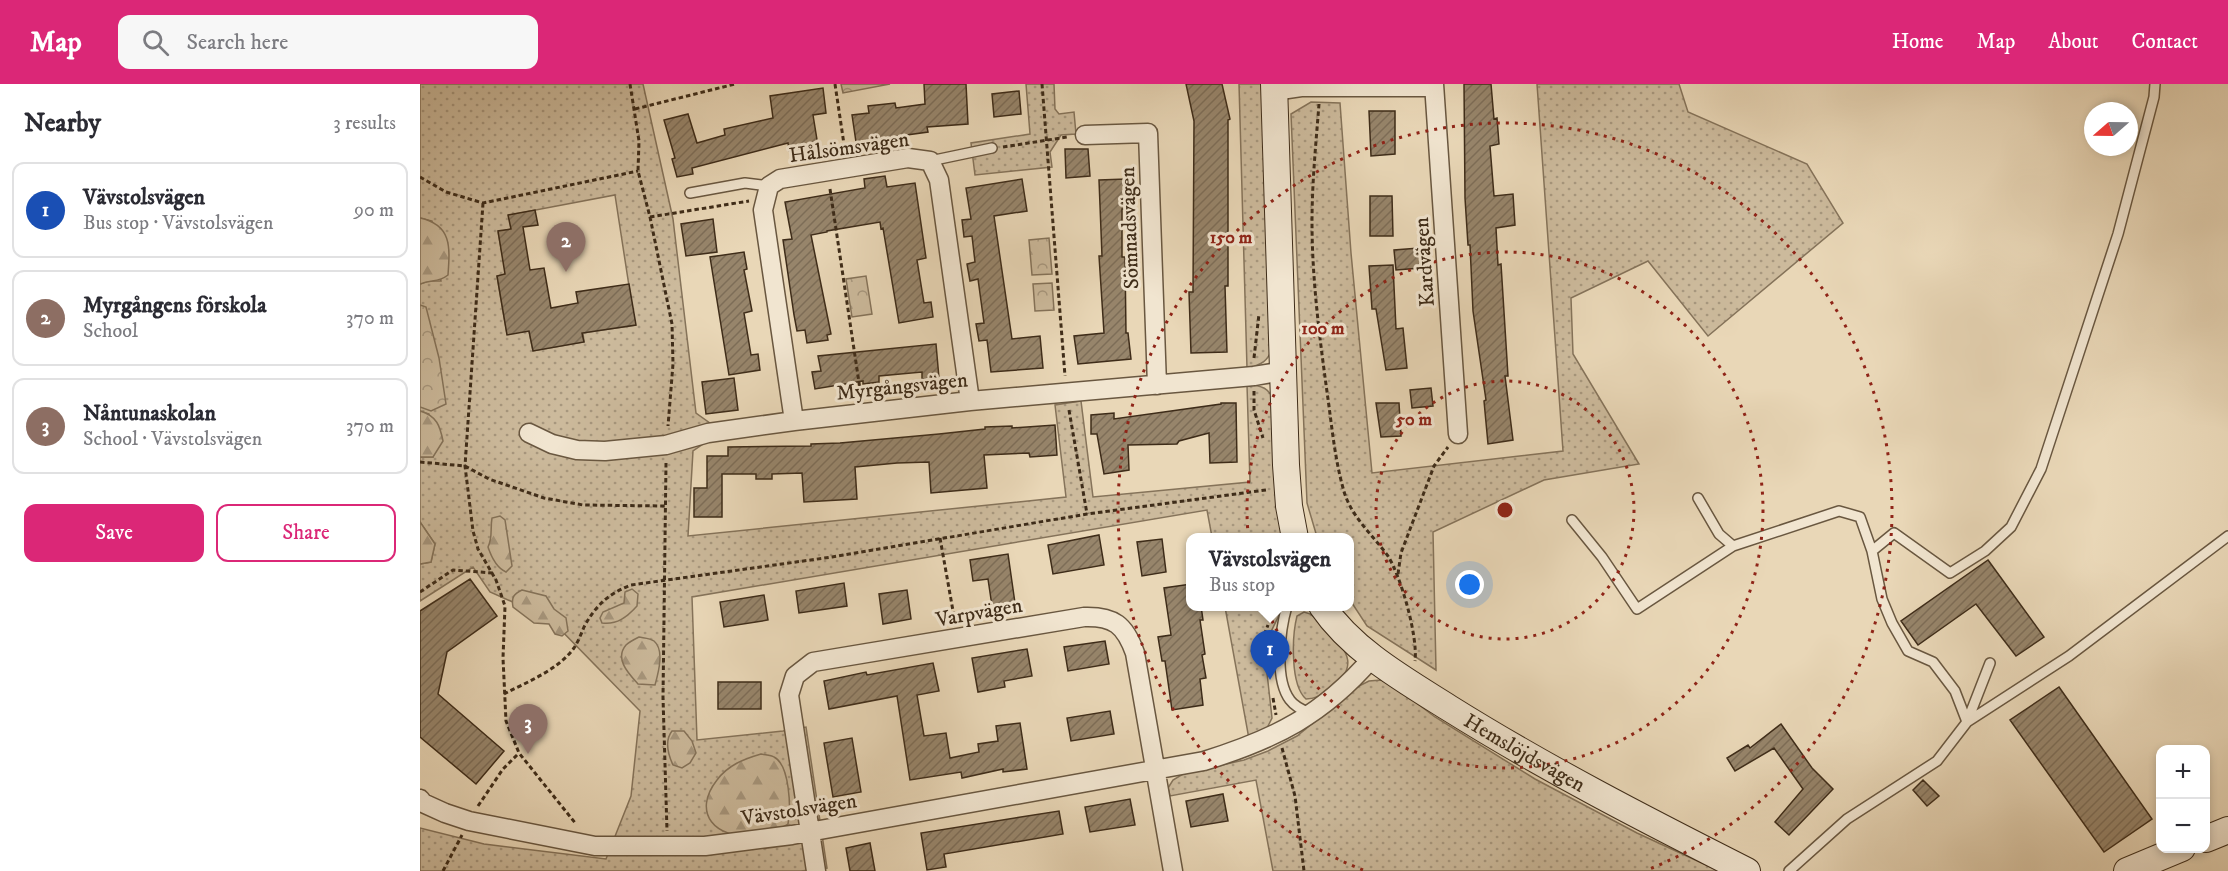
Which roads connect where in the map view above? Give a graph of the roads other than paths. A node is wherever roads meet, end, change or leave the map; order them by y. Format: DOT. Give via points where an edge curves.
graph roads {
  1 [pos="2155,84"];
  2 [pos="1434,86"];
  3 [pos="1274,88"];
  4 [pos="1085,135"];
  5 [pos="992,148"];
  6 [pos="930,161"];
  7 [pos="767,192"];
  8 [pos="690,193"];
  9 [pos="1284,371"];
  10 [pos="1157,384"];
  11 [pos="970,401"];
  12 [pos="794,421"];
  13 [pos="529,433"];
  14 [pos="1458,434"];
  15 [pos="1698,498"];
  16 [pos="1572,520"];
  17 [pos="1294,533"];
  18 [pos="2228,536"];
  19 [pos="1733,546"];
  20 [pos="1872,551"];
  21 [pos="1286,611"];
  22 [pos="1327,611"];
  23 [pos="1372,658"];
  24 [pos="1990,663"];
  25 [pos="1312,714"];
  26 [pos="1967,722"];
  27 [pos="1154,770"];
  28 [pos="420,799"];
  29 [pos="2228,830"];
  30 [pos="809,831"];
  31 [pos="2210,837"];
  32 [pos="2172,853"];
  33 [pos="816,871"];
  34 [pos="1173,871"];
  35 [pos="1747,871"];
  36 [pos="1789,871"];
  37 [pos="2127,871"];
  1 -- 20 [label="lane" via="2118,234 2071,381 2041,469 2011,526 1985,551 1950,573 1894,533"];
  2 -- 3 [label="street, Kardvägen"];
  2 -- 14 [label="street, Kardvägen"];
  3 -- 9 [label="street"];
  4 -- 10 [label="street, Sömnadsvägen" via="1148,133"];
  5 -- 6 [label="lane"];
  6 -- 7 [label="street, Hålsömsvägen" via="908,158 780,179"];
  6 -- 11 [label="street, Hålsömsvägen" via="939,180"];
  7 -- 8 [label="lane" via="745,183"];
  7 -- 12 [label="street" via="763,210"];
  9 -- 10 [label="street, Myrgångsvägen"];
  9 -- 17 [label="street" via="1288,496"];
  10 -- 11 [label="street, Myrgångsvägen"];
  11 -- 12 [label="street, Myrgångsvägen"];
  12 -- 13 [label="street, Myrgångsvägen" via="605,452 552,444"];
  15 -- 19 [label="lane" via="1719,534"];
  16 -- 19 [label="lane" via="1637,609"];
  18 -- 26 [label="lane" via="2069,656"];
  19 -- 20 [label="lane" via="1839,511 1860,517"];
  20 -- 26 [label="lane" via="1882,599 1892,623 1908,651 1933,662 1955,691"];
  21 -- 25 [label="lane" via="1279,649 1283,681 1296,706"];
  22 -- 23 [label="street, Hemslöjdsvägen"];
  23 -- 25 [label="street, Vävstolsvägen" via="1354,679"];
  23 -- 35 [label="street, Hemslöjdsvägen" via="1473,723 1617,806"];
  24 -- 26 [label="lane"];
  25 -- 27 [label="street, Vävstolsvägen" via="1246,748"];
  26 -- 36 [label="lane" via="1937,761 1847,819"];
  27 -- 30 [label="street, Vävstolsvägen"];
  27 -- 30 [label="street, Varpvägen" via="1135,653 1124,630 1100,616 813,662 795,676 789,695"];
  27 -- 34 [label="street, Varpvägen"];
  28 -- 30 [label="street, Vävstolsvägen" via="445,813 469,820 595,846 705,846"];
  29 -- 31 [label="street"];
  30 -- 33 [label="street, Varpvägen"];
  32 -- 37 [label="street"];
}
